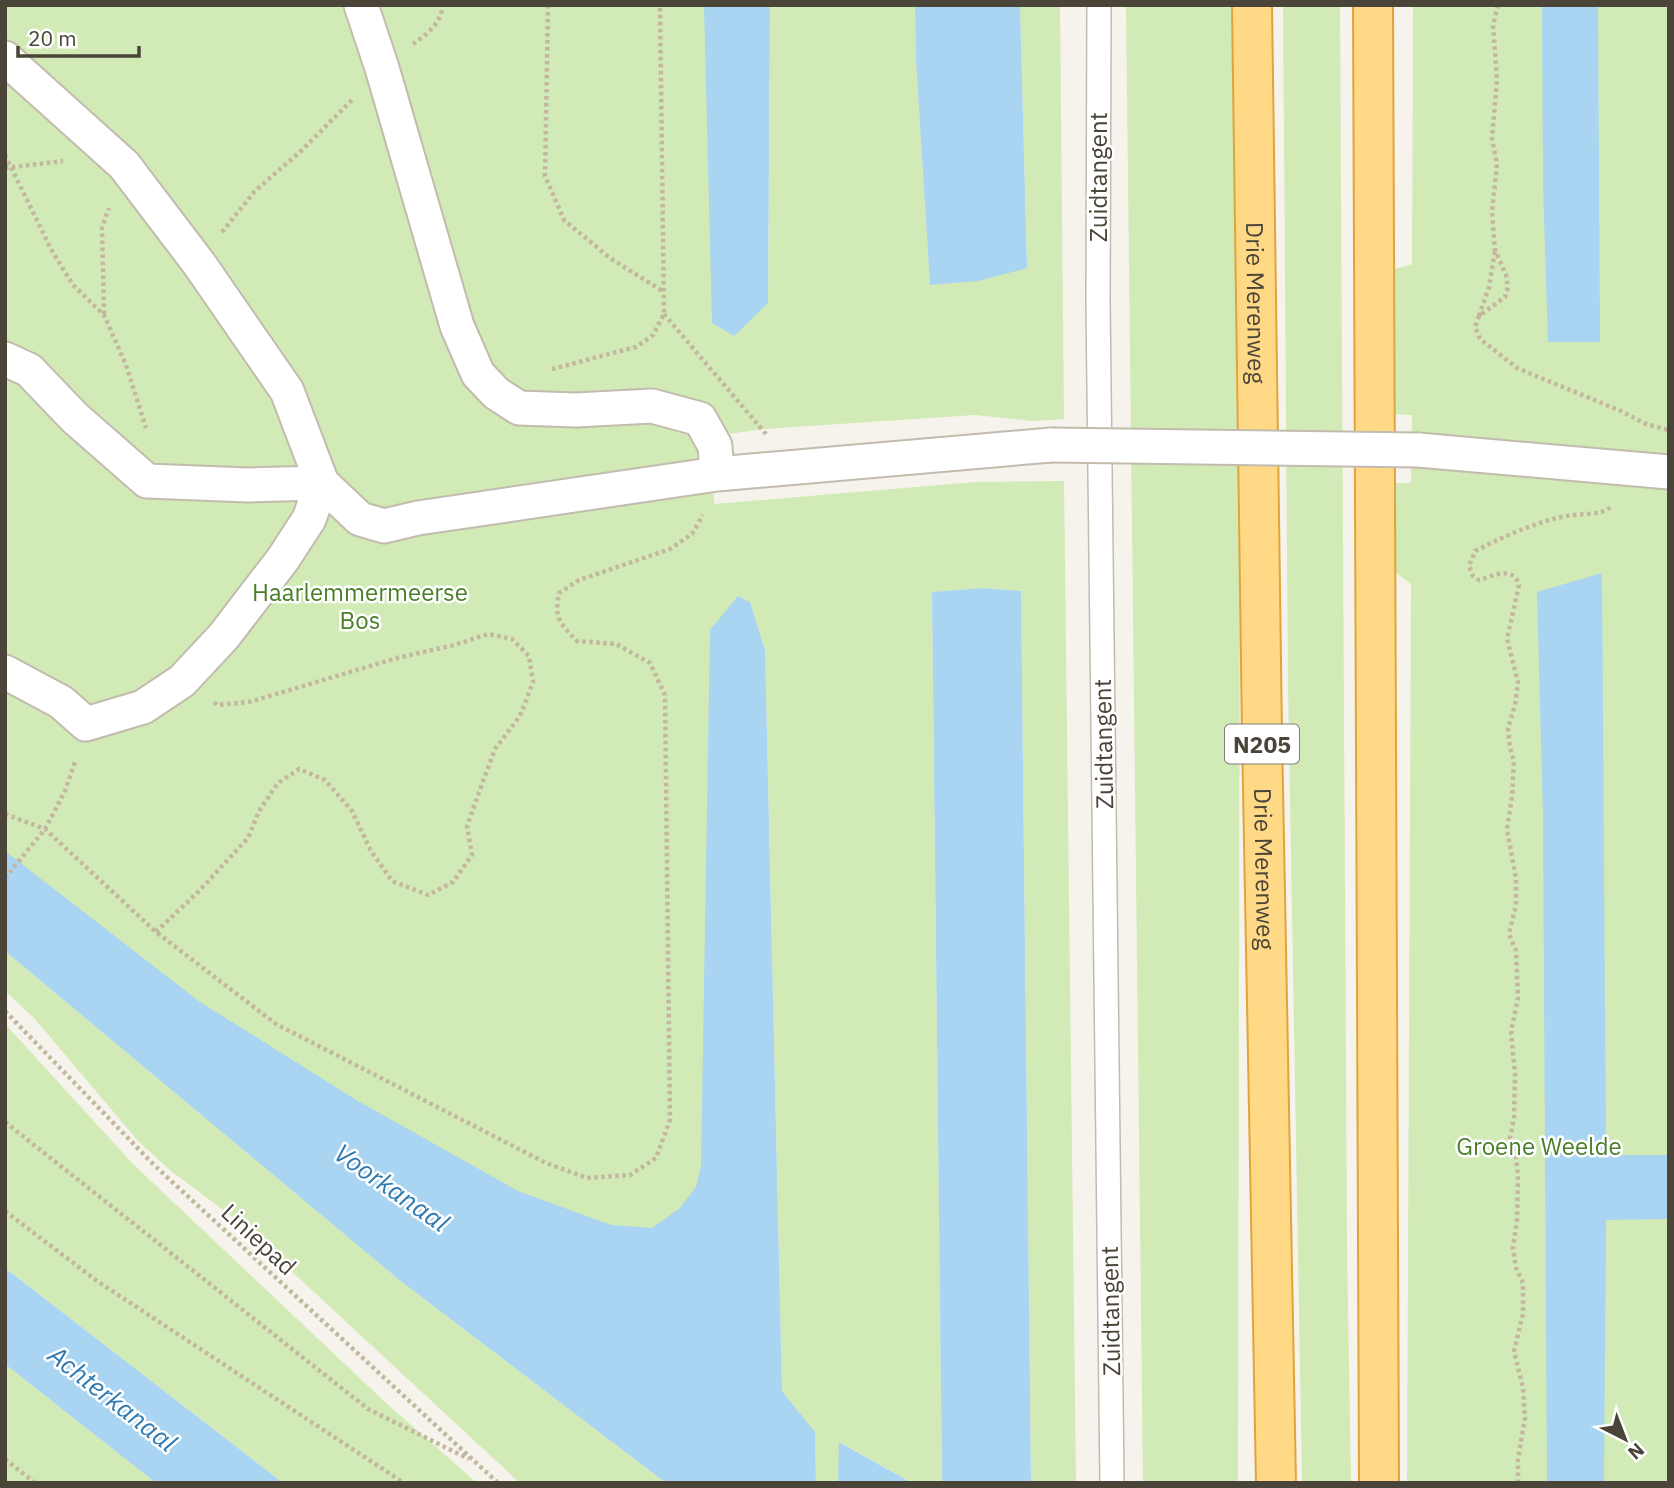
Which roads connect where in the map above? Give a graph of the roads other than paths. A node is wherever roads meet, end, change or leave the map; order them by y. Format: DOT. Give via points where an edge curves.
graph roads {
  1 [pos="361,5"];
  2 [pos="1099,5"];
  3 [pos="1252,5"];
  4 [pos="1373,5"];
  5 [pos="5,58"];
  6 [pos="5,337"];
  7 [pos="17,364"];
  8 [pos="1658,471"];
  9 [pos="717,474"];
  10 [pos="321,483"];
  11 [pos="5,673"];
  12 [pos="1112,1483"];
  13 [pos="1276,1483"];
  14 [pos="1379,1483"];
  1 -- 9 [label="street" via="457,326 478,374 519,408 652,407 700,419 715,446"];
  2 -- 12 [label="lane, Zuidtangent" via="1097,302"];
  3 -- 13 [label="highway, Drie Merenweg / N205"];
  4 -- 14 [label="highway"];
  5 -- 10 [label="street" via="113,156 200,265 287,391"];
  6 -- 7 [label="street"];
  7 -- 10 [label="street" via="147,481"];
  8 -- 9 [label="street, bridge" via="1418,450 1051,445"];
  9 -- 10 [label="street" via="384,526 360,519"];
  10 -- 11 [label="street" via="309,519 223,636 182,681 143,707 86,724 61,702"];
}
